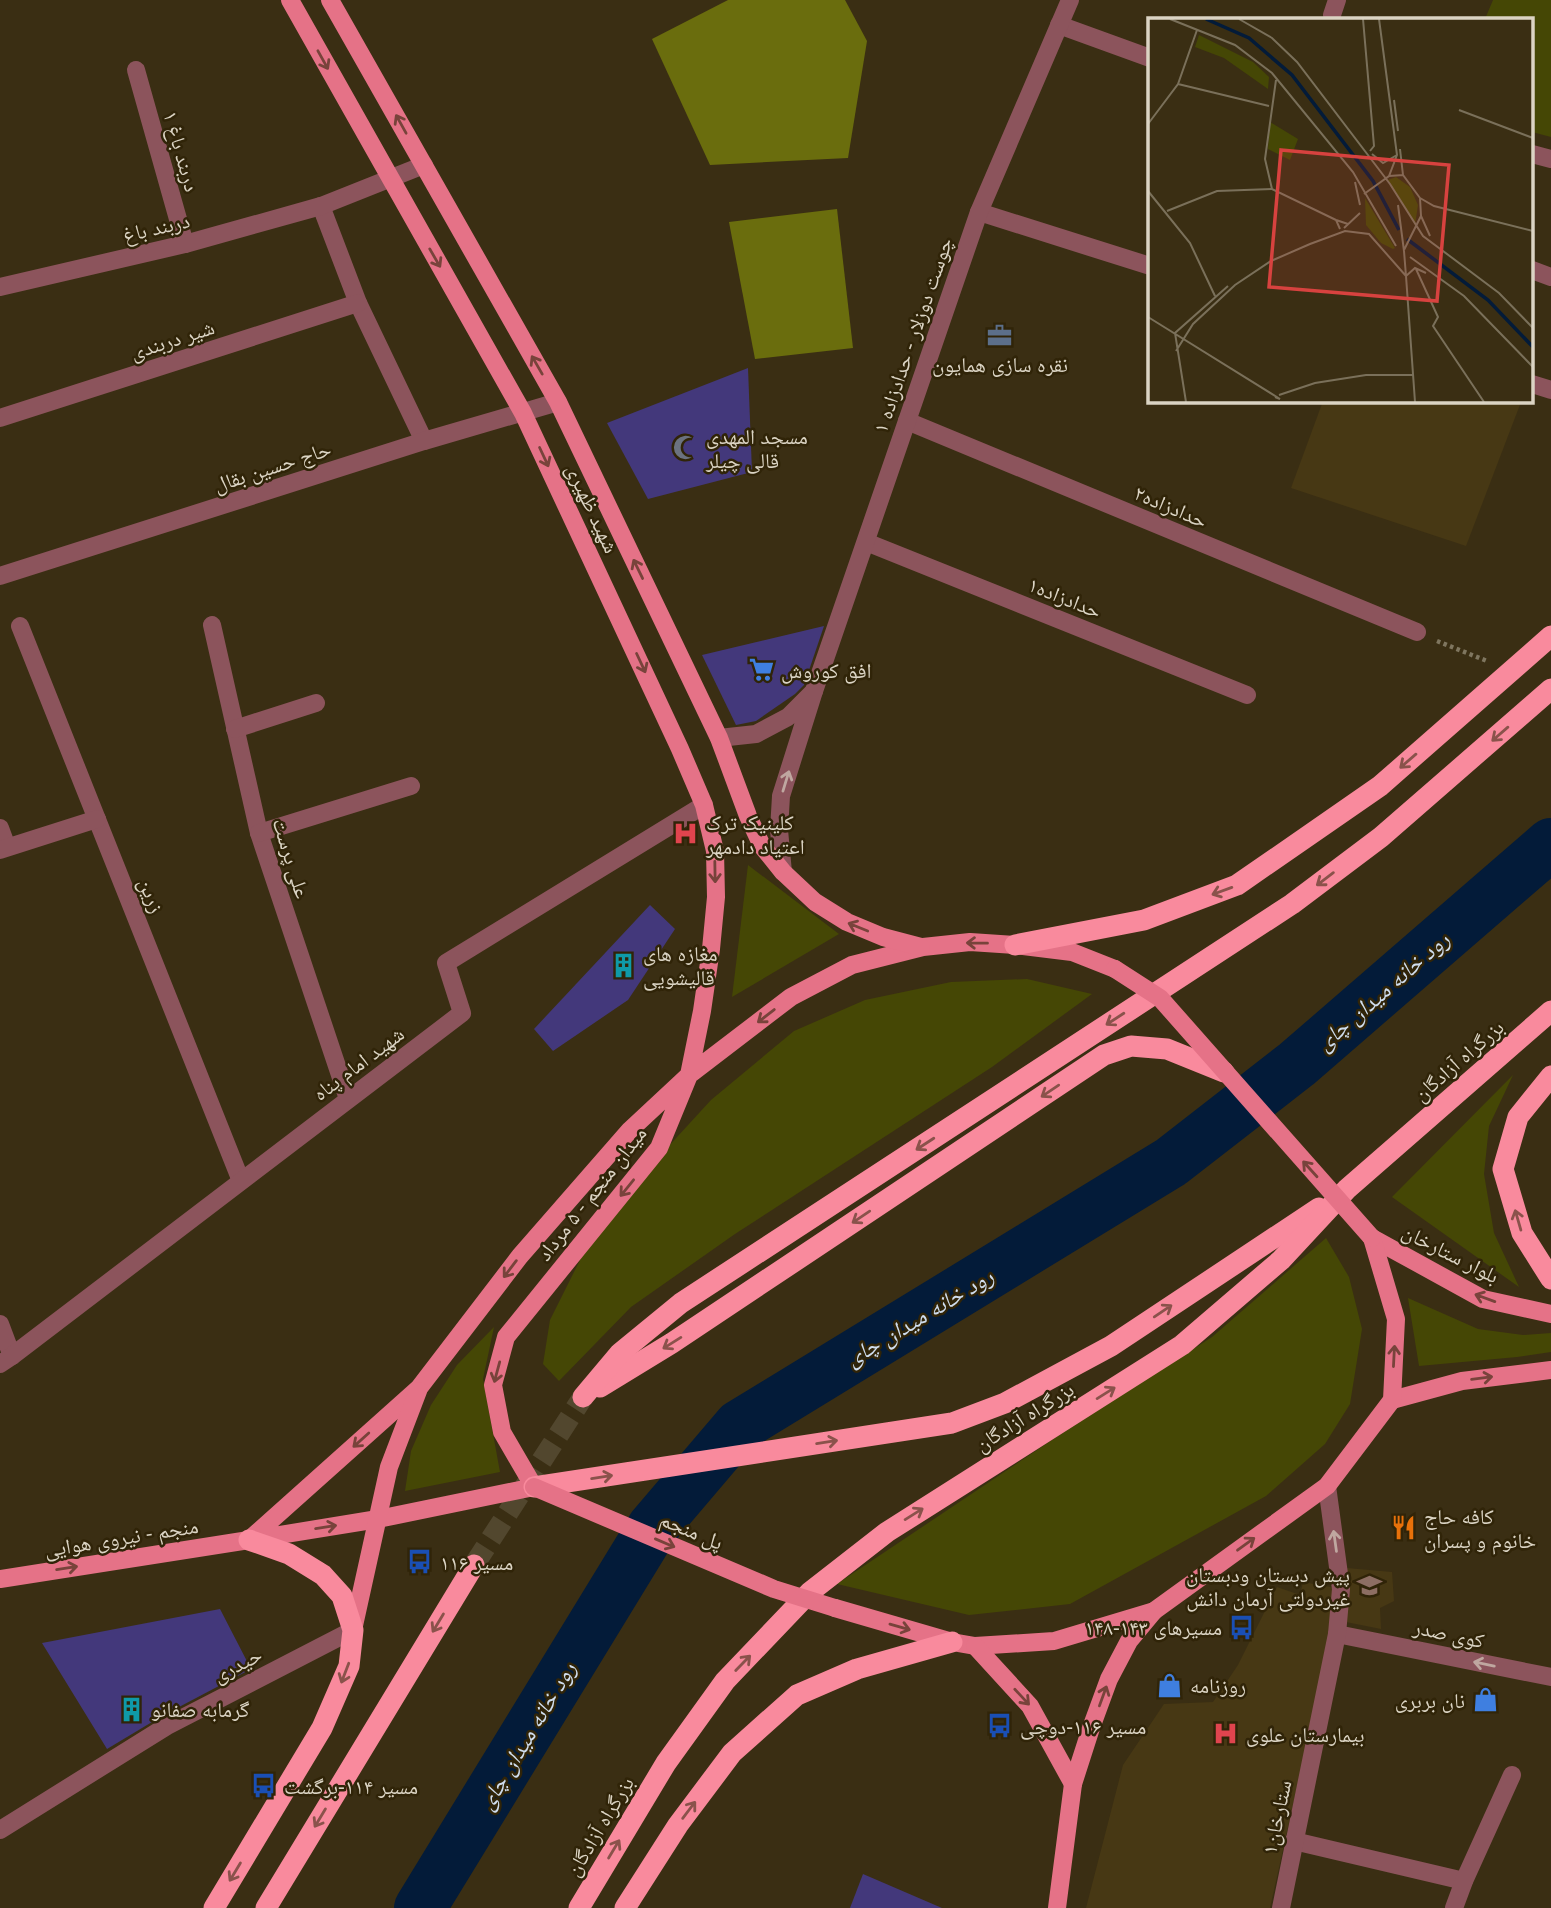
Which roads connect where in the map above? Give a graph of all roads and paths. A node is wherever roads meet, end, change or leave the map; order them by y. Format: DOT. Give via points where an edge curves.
graph roads {
  1 [pos="290,0"];
  2 [pos="330,0"];
  3 [pos="1070,0"];
  4 [pos="1059,25"];
  5 [pos="1148,57"];
  6 [pos="136,70"];
  7 [pos="1534,155"];
  8 [pos="1551,159"];
  9 [pos="424,165"];
  10 [pos="390,178"];
  11 [pos="321,206"];
  12 [pos="979,212"];
  13 [pos="184,244"];
  14 [pos="1148,265"];
  15 [pos="1534,271"];
  16 [pos="1551,277"];
  17 [pos="0,287"];
  18 [pos="358,303"];
  19 [pos="1534,385"];
  20 [pos="1551,390"];
  21 [pos="558,402"];
  22 [pos="523,413"];
  23 [pos="0,418"];
  24 [pos="907,421"];
  25 [pos="424,442"];
  26 [pos="866,541"];
  27 [pos="0,576"];
  28 [pos="212,625"];
  29 [pos="20,626"];
  30 [pos="1417,632"];
  31 [pos="1551,636"];
  32 [pos="1510,671"];
  33 [pos="1551,689"];
  34 [pos="814,691"];
  35 [pos="1247,695"];
  36 [pos="316,703"];
  37 [pos="235,729"];
  38 [pos="719,738"];
  39 [pos="411,786"];
  40 [pos="704,806"];
  41 [pos="97,819"];
  42 [pos="0,828"];
  43 [pos="259,833"];
  44 [pos="4,848"];
  45 [pos="783,872"];
  46 [pos="1015,945"];
  47 [pos="923,947"];
  48 [pos="1551,1012"];
  49 [pos="1224,1072"];
  50 [pos="689,1075"];
  51 [pos="1551,1076"];
  52 [pos="348,1100"];
  53 [pos="241,1181"];
  54 [pos="1347,1189"];
  55 [pos="1372,1238"];
  56 [pos="1551,1279"];
  57 [pos="1551,1314"];
  58 [pos="0,1325"];
  59 [pos="6,1360"];
  60 [pos="1551,1370"];
  61 [pos="419,1388"];
  62 [pos="1392,1400"];
  63 [pos="1327,1486"];
  64 [pos="534,1488"];
  65 [pos="378,1519"];
  66 [pos="249,1540"];
  67 [pos="474,1565"];
  68 [pos="0,1579"];
  69 [pos="1154,1611"];
  70 [pos="354,1630"];
  71 [pos="1338,1633"];
  72 [pos="952,1642"];
  73 [pos="975,1646"];
  74 [pos="1551,1677"];
  75 [pos="1512,1775"];
  76 [pos="1073,1784"];
  77 [pos="0,1830"];
  78 [pos="1294,1841"];
  79 [pos="1464,1881"];
  80 [pos="214,1908"];
  81 [pos="266,1908"];
  82 [pos="579,1908"];
  83 [pos="625,1908"];
  84 [pos="1057,1908"];
  85 [pos="1281,1908"];
  86 [pos="1454,1908"];
  1 -- 10 [label="main road, شهید ظهیری, one-way"];
  9 -- 2 [label="main road, شهید ظهیری, one-way"];
  3 -- 4 [label="street, چوست دوزلار - حدادزاده ۱"];
  4 -- 5 [label="street"];
  4 -- 12 [label="street, چوست دوزلار - حدادزاده ۱"];
  6 -- 13 [label="street, دربند باغ ۱"];
  7 -- 8 [label="street"];
  9 -- 10 [label="street, دربند باغ"];
  21 -- 9 [label="main road, شهید ظهیری, one-way"];
  10 -- 11 [label="street, دربند باغ"];
  10 -- 22 [label="main road, شهید ظهیری, one-way"];
  11 -- 13 [label="street, دربند باغ"];
  11 -- 18 [label="street"];
  12 -- 14 [label="street"];
  12 -- 24 [label="street, چوست دوزلار - حدادزاده ۱"];
  13 -- 17 [label="street, دربند باغ"];
  15 -- 16 [label="street"];
  18 -- 23 [label="street, شیر دربندی"];
  18 -- 25 [label="street"];
  19 -- 20 [label="street"];
  21 -- 22 [label="street, حاج حسین بقال"];
  38 -- 21 [label="main road, شهید ظهیری, one-way"];
  22 -- 25 [label="street, حاج حسین بقال"];
  22 -- 40 [label="main road, شهید ظهیری, one-way"];
  24 -- 26 [label="street, چوست دوزلار - حدادزاده ۱"];
  24 -- 30 [label="street, حدادزاده۲"];
  25 -- 27 [label="street, حاج حسین بقال"];
  26 -- 34 [label="street, چوست دوزلار - حدادزاده ۱"];
  26 -- 35 [label="street, حدادزاده۱"];
  28 -- 37 [label="street, علی پرست"];
  29 -- 41 [label="street, زرین"];
  30 -- 32 [label="path"];
  31 -- 32 [label="highway"];
  32 -- 46 [label="highway, one-way" via="1380,786 1237,885 1144,920"];
  33 -- 49 [label="highway" via="1381,837 1292,904 681,1303 621,1353 583,1397 672,1343 1104,1055 1131,1046 1167,1049"];
  34 -- 38 [label="street" via="788,717 757,734"];
  45 -- 34 [label="street, چوست دوزلار - حدادزاده ۱, one-way" via="781,796"];
  36 -- 37 [label="street"];
  37 -- 43 [label="street, علی پرست"];
  38 -- 45 [label="main road, شهید ظهیری" via="762,846"];
  39 -- 43 [label="street"];
  40 -- 50 [label="main road, شهید ظهیری, one-way" via="715,851 716,897"];
  40 -- 52 [label="street, شهید امام پناه" via="446,963 462,1013"];
  41 -- 44 [label="street"];
  41 -- 53 [label="street, زرین"];
  42 -- 44 [label="street"];
  43 -- 52 [label="street, علی پرست"];
  47 -- 45 [label="main road, شهید ظهیری, one-way" via="847,922 815,902"];
  46 -- 47 [label="main road, one-way" via="970,942"];
  46 -- 49 [label="main road, bridge" via="1072,952 1115,969 1160,998"];
  47 -- 50 [label="main road, one-way" via="852,965 791,997"];
  48 -- 54 [label="highway, بزرگراه آزادگان"];
  55 -- 49 [label="main road, one-way, bridge"];
  50 -- 61 [label="main road, one-way" via="630,1130 520,1256"];
  50 -- 64 [label="main road, میدان منجم - ۵ مرداد, one-way" via="659,1148 506,1337 494,1385 502,1432"];
  56 -- 51 [label="highway, one-way" via="1522,1234 1503,1169 1518,1117"];
  52 -- 53 [label="street, شهید امام پناه"];
  53 -- 59 [label="street, شهید امام پناه"];
  64 -- 54 [label="highway, one-way" via="952,1423 1005,1403 1111,1346"];
  82 -- 54 [label="highway, بزرگراه آزادگان, one-way" via="666,1763 703,1712 810,1592 887,1532 1182,1345 1281,1260"];
  57 -- 55 [label="main road, بلوار ستارخان, one-way" via="1483,1299"];
  62 -- 55 [label="main road, one-way" via="1396,1319"];
  58 -- 59 [label="street"];
  62 -- 60 [label="main road, one-way" via="1462,1381"];
  61 -- 65 [label="main road" via="389,1467"];
  61 -- 66 [label="main road, one-way"];
  62 -- 63 [label="main road"];
  69 -- 63 [label="main road, one-way"];
  71 -- 63 [label="street, ستارخان۱, one-way" via="1341,1589"];
  64 -- 65 [label="main road, منجم - نیروی هوایی"];
  64 -- 72 [label="main road, پل منجم, one-way, bridge" via="774,1589"];
  66 -- 65 [label="main road, منجم - نیروی هوایی, one-way"];
  65 -- 70 [label="main road"];
  68 -- 66 [label="main road, منجم - نیروی هوایی, one-way"];
  66 -- 70 [label="highway" via="289,1554 323,1575 342,1597"];
  67 -- 81 [label="highway, one-way"];
  69 -- 73 [label="main road" via="1054,1641"];
  76 -- 69 [label="main road, one-way" via="1109,1679 1129,1641"];
  70 -- 77 [label="street, حیدری" via="167,1726"];
  70 -- 80 [label="highway, one-way" via="349,1666 322,1728"];
  74 -- 71 [label="street, کوی صدر, one-way"];
  71 -- 78 [label="street, ستارخان۱"];
  72 -- 73 [label="main road"];
  83 -- 72 [label="highway, one-way" via="678,1825 732,1753 797,1695 857,1669"];
  73 -- 76 [label="main road, one-way" via="1030,1706"];
  75 -- 79 [label="street"];
  76 -- 84 [label="main road"];
  78 -- 79 [label="street"];
  78 -- 85 [label="street, ستارخان۱"];
  79 -- 86 [label="street"];
}
